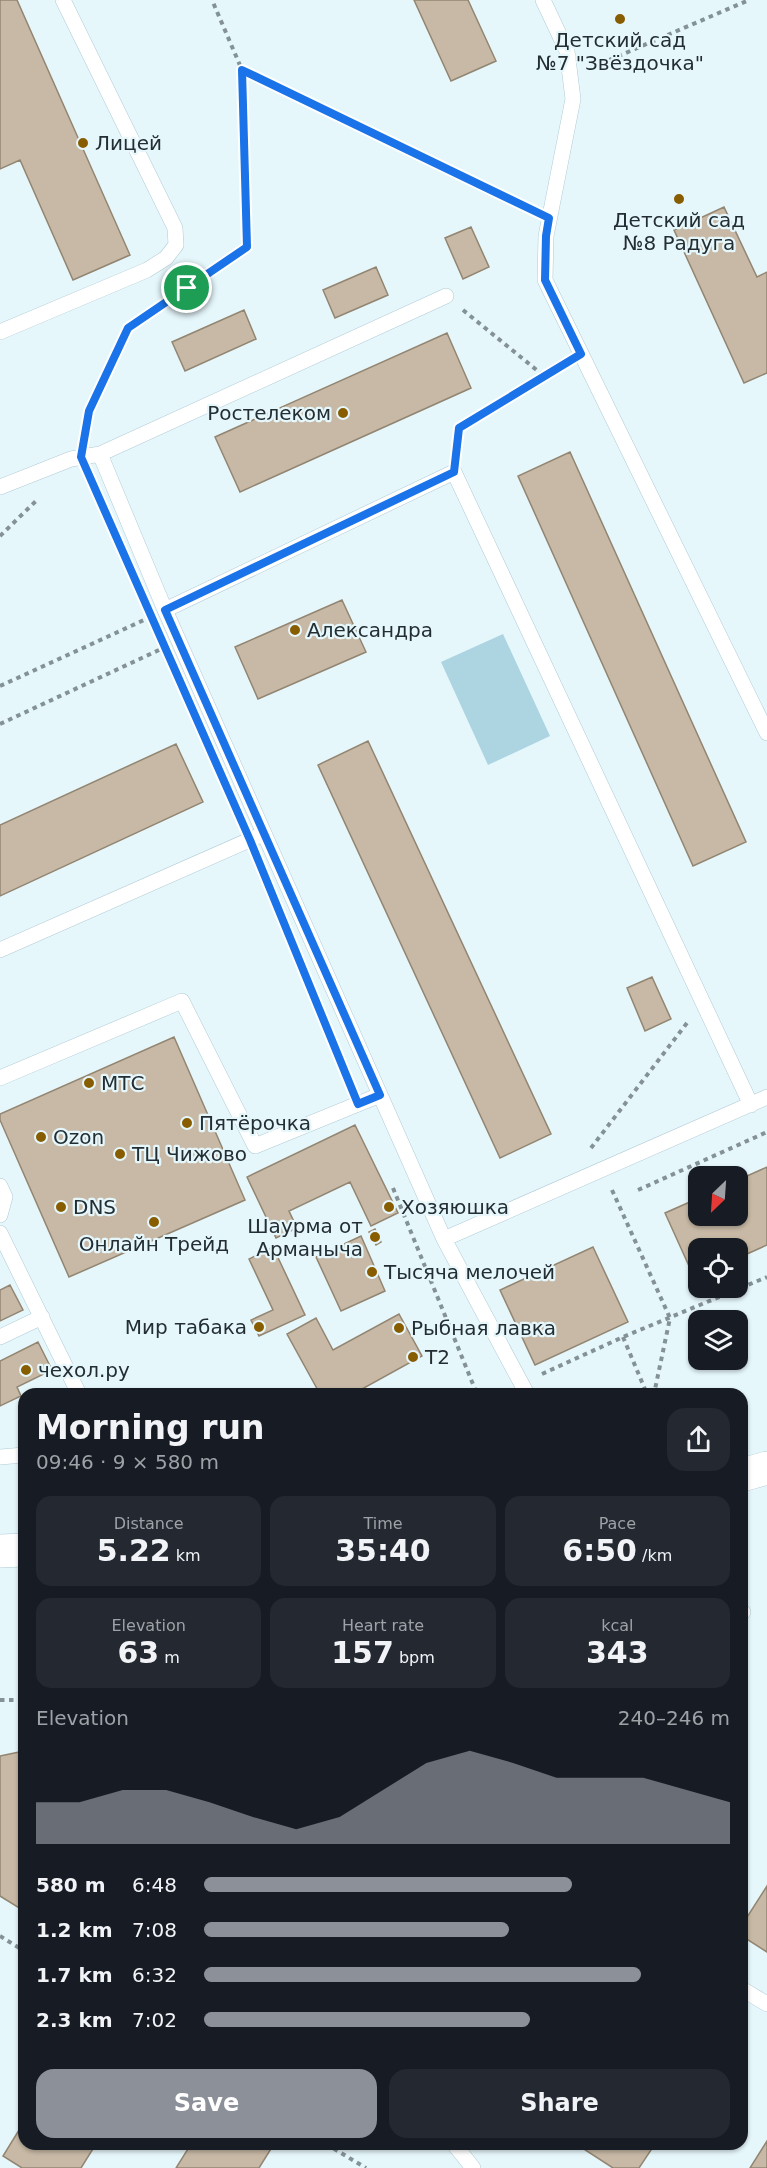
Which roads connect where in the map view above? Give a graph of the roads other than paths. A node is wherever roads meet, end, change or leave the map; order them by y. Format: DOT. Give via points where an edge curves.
graph roads {
  1 [pos="63,0"];
  2 [pos="543,0"];
  3 [pos="446,296"];
  4 [pos="0,332"];
  5 [pos="100,454"];
  6 [pos="0,488"];
  7 [pos="165,610"];
  8 [pos="767,733"];
  9 [pos="263,834"];
  10 [pos="0,950"];
  11 [pos="0,1078"];
  12 [pos="380,1095"];
  13 [pos="767,1097"];
  14 [pos="751,1104"];
  15 [pos="0,1186"];
  16 [pos="0,1215"];
  17 [pos="0,1233"];
  18 [pos="444,1239"];
  19 [pos="42,1317"];
  20 [pos="0,1337"];
  21 [pos="76,1388"];
  22 [pos="525,1388"];
  23 [pos="18,1456"];
  24 [pos="0,1457"];
  25 [pos="767,1458"];
  26 [pos="767,1467"];
  27 [pos="748,1470"];
  28 [pos="748,1472"];
  29 [pos="18,1550"];
  30 [pos="0,1551"];
  31 [pos="748,1993"];
  32 [pos="767,2004"];
  33 [pos="458,2150"];
  34 [pos="472,2168"];
  1 -- 4 [label="lane" via="175,228 176,245 166,258 147,270"];
  2 -- 8 [label="lane" via="567,51 573,99 546,236 545,280"];
  3 -- 5 [label="lane"];
  5 -- 6 [label="lane" via="71,459"];
  5 -- 7 [label="lane"];
  7 -- 9 [label="lane"];
  7 -- 14 [label="lane" via="454,472"];
  9 -- 10 [label="lane"];
  9 -- 12 [label="lane"];
  11 -- 12 [label="lane" via="182,1001 255,1146"];
  12 -- 18 [label="lane"];
  13 -- 14 [label="lane"];
  14 -- 18 [label="lane"];
  15 -- 16 [label="lane" via="5,1197"];
  17 -- 19 [label="lane"];
  18 -- 22 [label="lane"];
  19 -- 20 [label="lane"];
  19 -- 21 [label="lane"];
  23 -- 24 [label="lane"];
  25 -- 27 [label="lane"];
  26 -- 28 [label="main road"];
  29 -- 30 [label="main road"];
  31 -- 32 [label="lane"];
  33 -- 34 [label="lane"];
}
